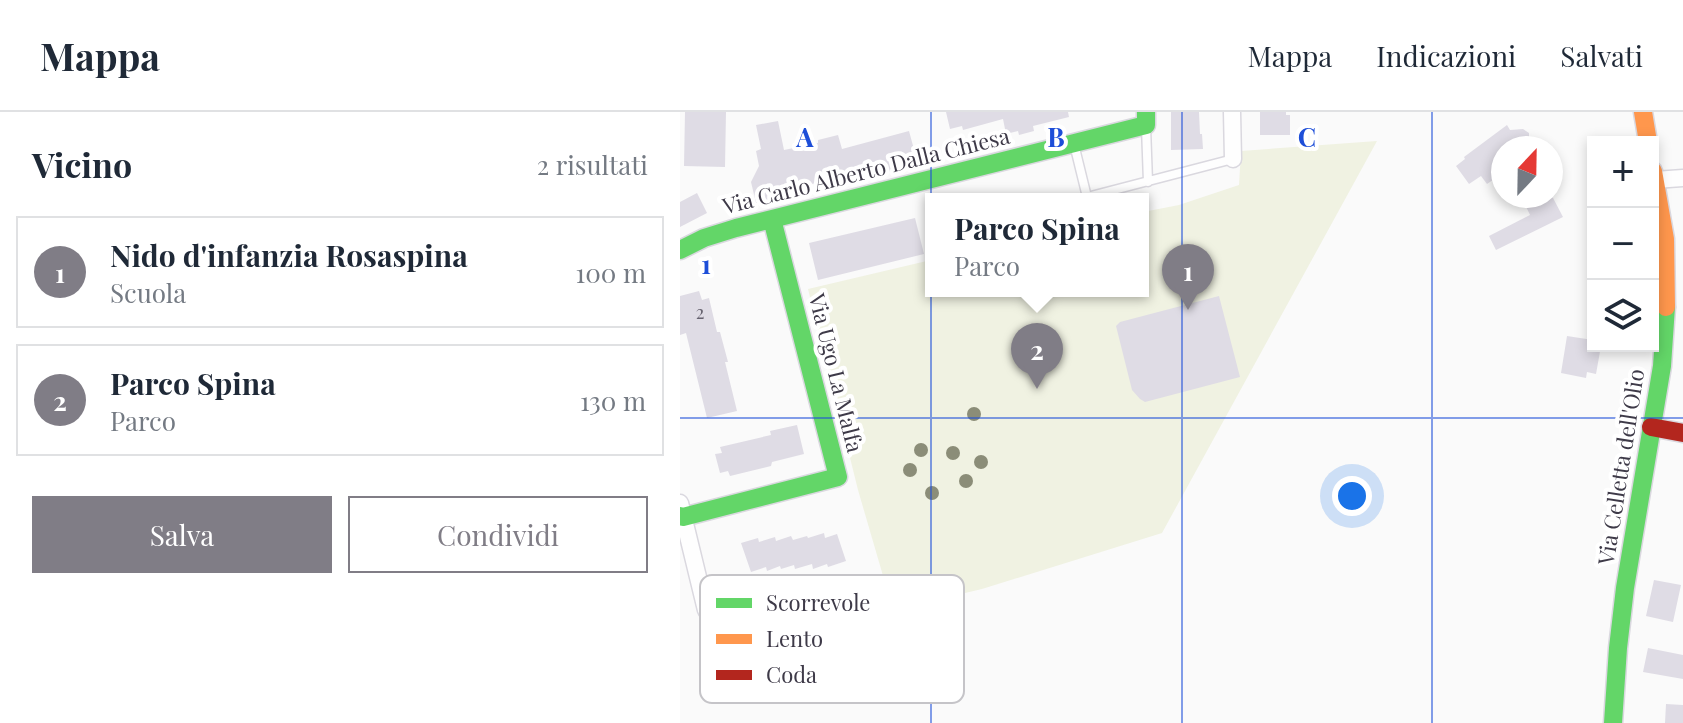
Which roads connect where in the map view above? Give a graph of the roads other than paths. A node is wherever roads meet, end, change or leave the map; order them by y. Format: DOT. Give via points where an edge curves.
graph roads {
  1 [pos="1232,112"];
  2 [pos="1643,112"];
  3 [pos="1146,119"];
  4 [pos="1647,136"];
  5 [pos="1074,143"];
  6 [pos="1233,159"];
  7 [pos="1659,176"];
  8 [pos="1683,178"];
  9 [pos="1148,182"];
  10 [pos="1086,193"];
  11 [pos="1103,193"];
  12 [pos="1659,204"];
  13 [pos="772,219"];
  14 [pos="680,250"];
  15 [pos="1651,427"];
  16 [pos="1683,433"];
  17 [pos="681,512"];
  18 [pos="700,586"];
  19 [pos="1613,723"];
  1 -- 6 [label="street"];
  2 -- 4 [label="street"];
  3 -- 5 [label="street, Via Carlo Alberto Dalla Chiesa"];
  3 -- 9 [label="lane"];
  5 -- 10 [label="lane"];
  5 -- 13 [label="street, Via Carlo Alberto Dalla Chiesa"];
  6 -- 9 [label="lane"];
  7 -- 8 [label="street"];
  9 -- 11 [label="lane"];
  12 -- 15 [label="street, Via Celletta dell'Olio" via="1666,312"];
  13 -- 14 [label="street, Via Carlo Alberto Dalla Chiesa"];
  13 -- 17 [label="street, Via Ugo La Malfa" via="838,477"];
  15 -- 16 [label="street"];
  15 -- 19 [label="street, Via Celletta dell'Olio" via="1625,588"];
  17 -- 18 [label="street, Via Ugo La Malfa"];
}
